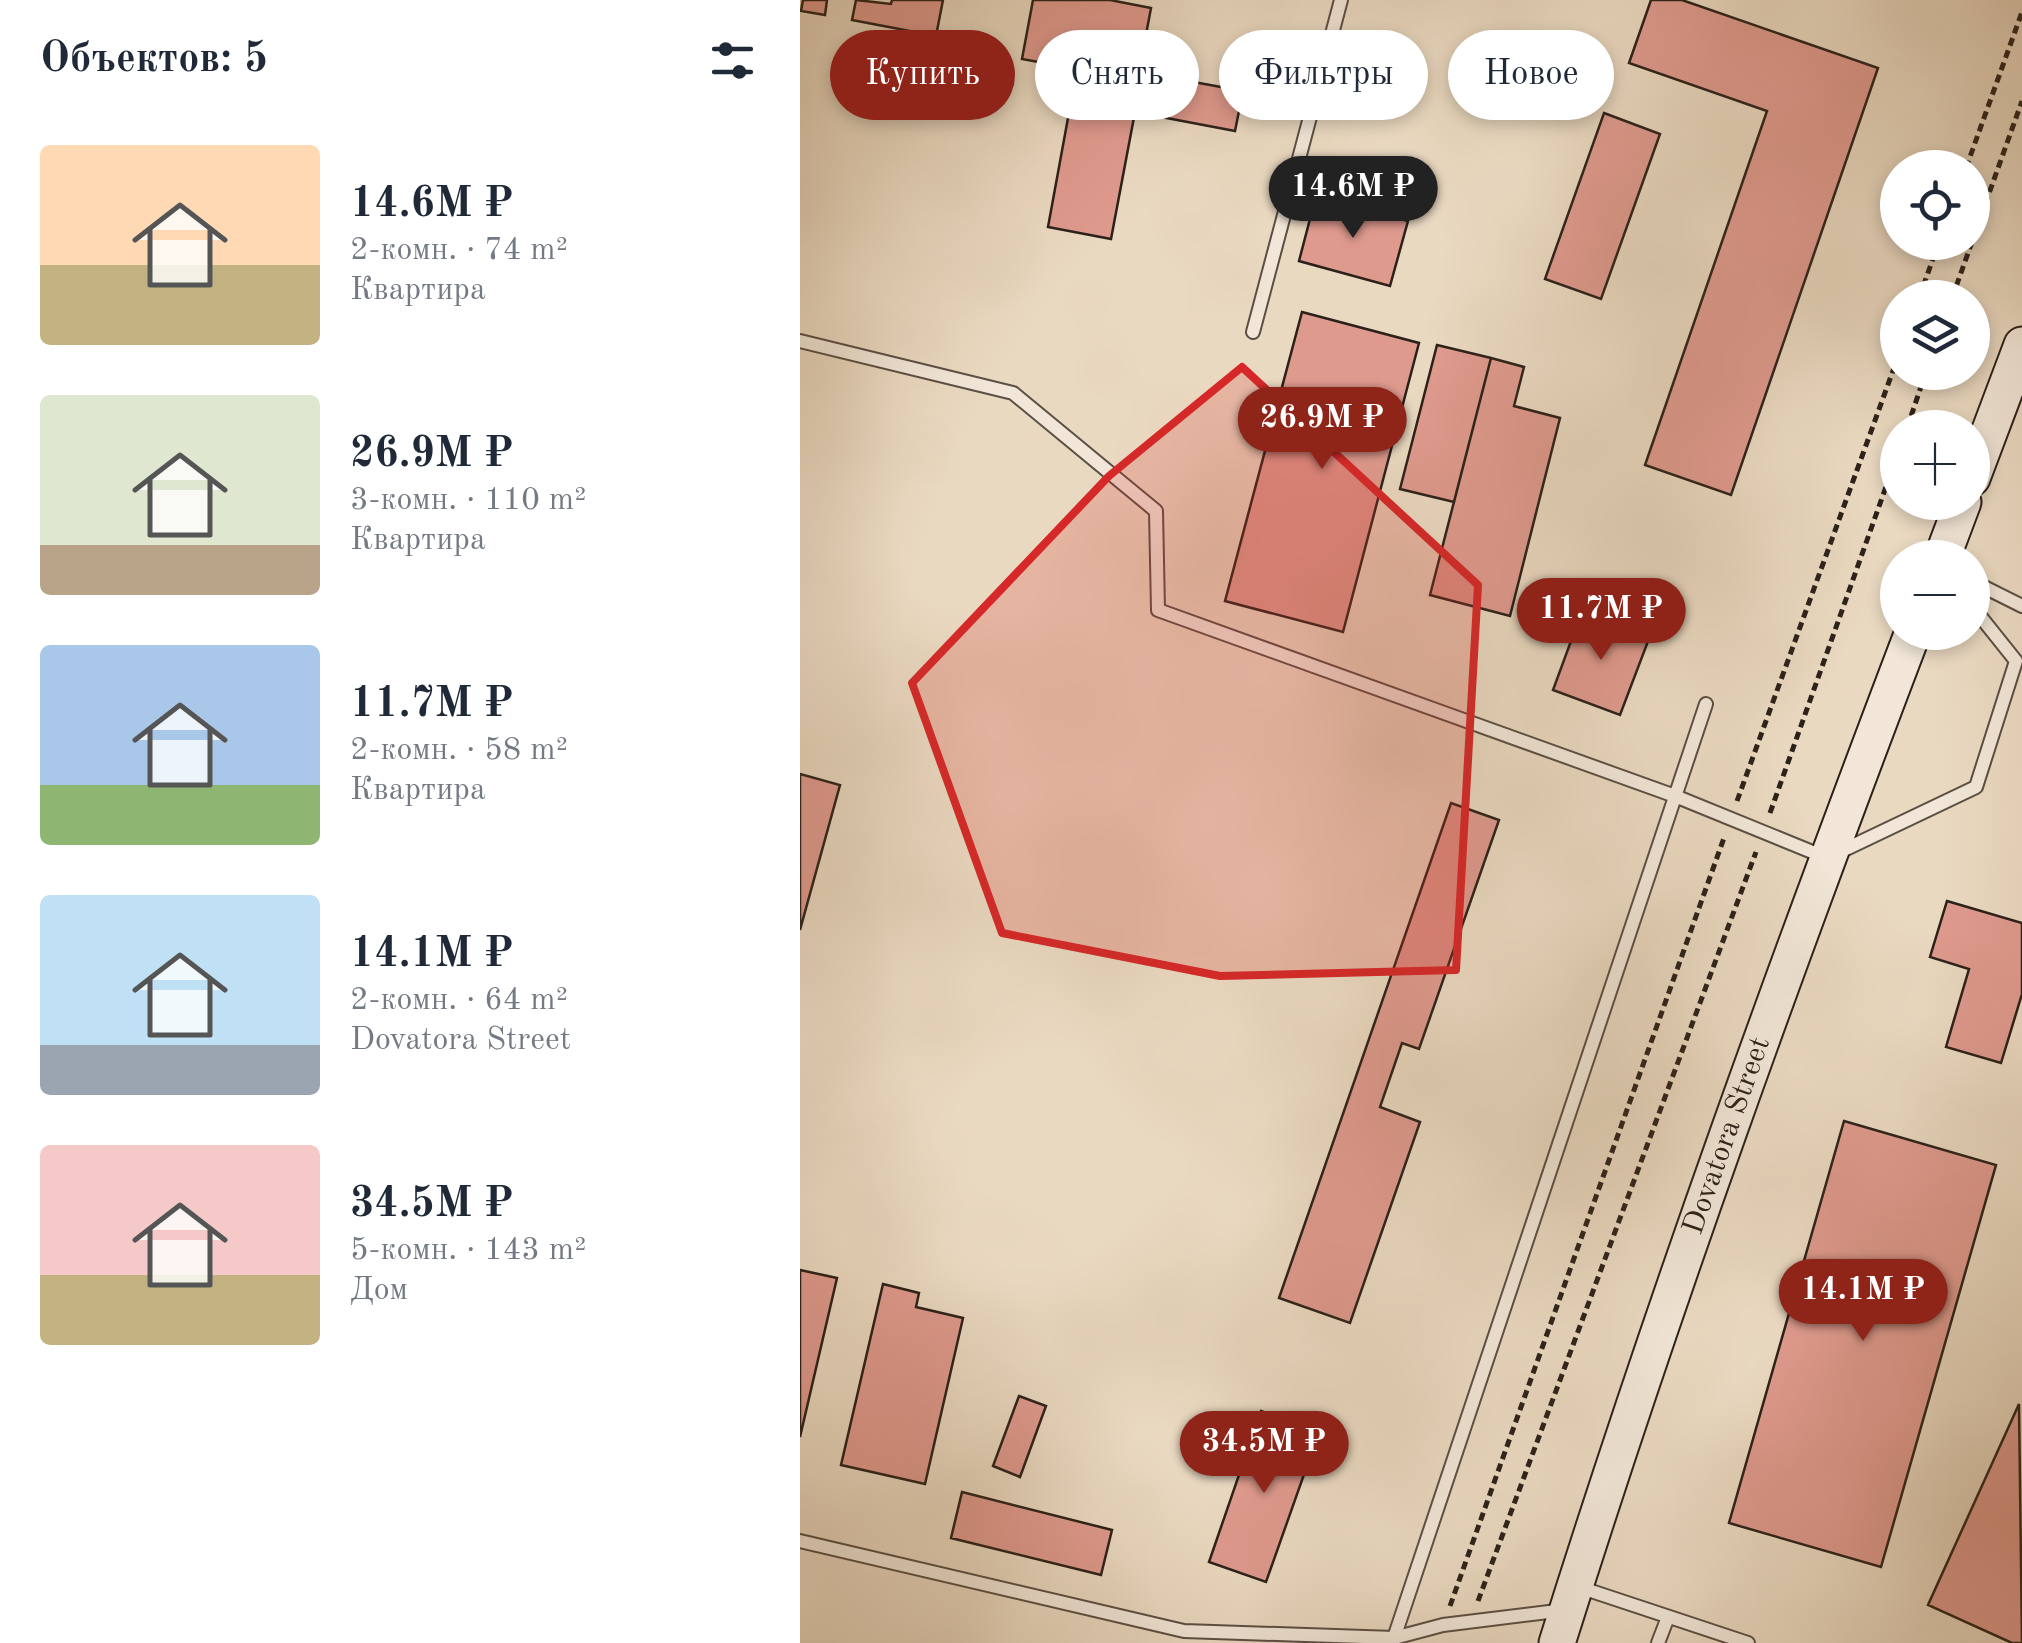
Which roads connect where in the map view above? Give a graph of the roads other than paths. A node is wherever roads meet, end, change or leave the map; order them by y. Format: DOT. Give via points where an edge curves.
graph roads {
  1 [pos="1342,0"];
  2 [pos="1253,332"];
  3 [pos="800,341"];
  4 [pos="2022,345"];
  5 [pos="1990,430"];
  6 [pos="1990,590"];
  7 [pos="2022,606"];
  8 [pos="1990,628"];
  9 [pos="1906,650"];
  10 [pos="1706,704"];
  11 [pos="1675,796"];
  12 [pos="1827,858"];
  13 [pos="800,1541"];
  14 [pos="1567,1613"];
  15 [pos="1668,1617"];
  16 [pos="1394,1638"];
  17 [pos="1658,1643"];
  18 [pos="1748,1643"];
  1 -- 2 [label="lane"];
  3 -- 11 [label="lane" via="1013,393 1156,511 1158,610"];
  4 -- 5 [label="main road"];
  6 -- 7 [label="lane"];
  8 -- 12 [label="lane" via="2016,660 1976,786"];
  9 -- 12 [label="main road, Dovatora Street"];
  10 -- 11 [label="lane"];
  11 -- 12 [label="lane"];
  11 -- 16 [label="lane"];
  12 -- 14 [label="main road, Dovatora Street"];
  13 -- 16 [label="lane" via="1184,1631"];
  14 -- 15 [label="lane"];
  14 -- 16 [label="lane" via="1443,1625"];
  15 -- 17 [label="lane"];
  15 -- 18 [label="lane"];
}
